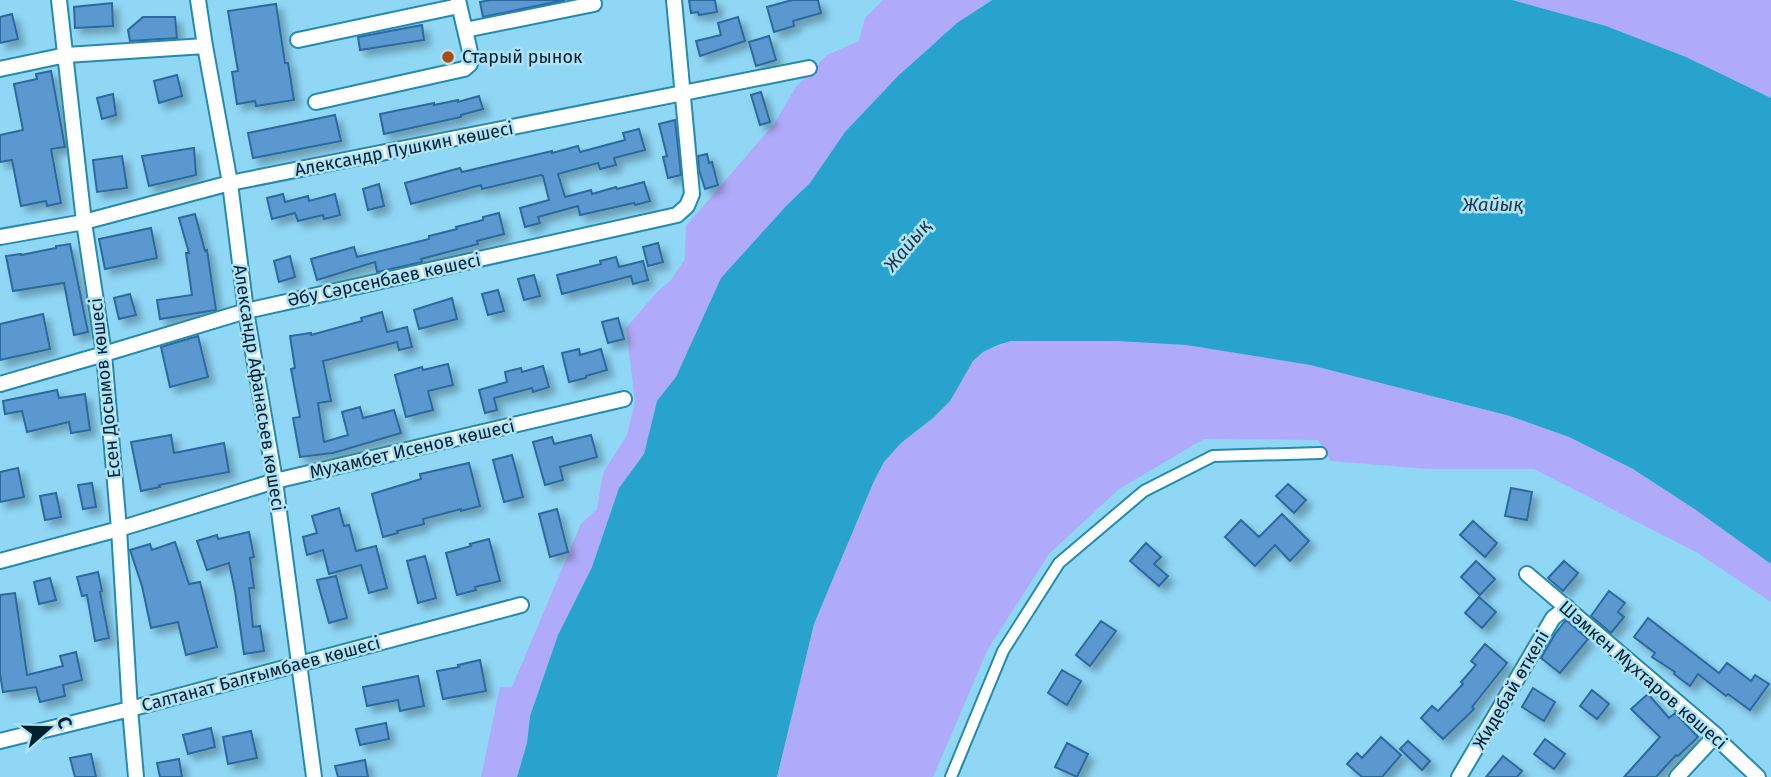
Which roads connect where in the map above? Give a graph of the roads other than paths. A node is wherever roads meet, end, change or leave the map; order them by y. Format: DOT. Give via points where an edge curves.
graph roads {
  1 [pos="59,0"];
  2 [pos="198,0"];
  3 [pos="674,0"];
  4 [pos="459,3"];
  5 [pos="594,4"];
  6 [pos="465,30"];
  7 [pos="298,40"];
  8 [pos="205,46"];
  9 [pos="66,55"];
  10 [pos="809,68"];
  11 [pos="0,69"];
  12 [pos="682,94"];
  13 [pos="316,102"];
  14 [pos="230,183"];
  15 [pos="84,222"];
  16 [pos="0,237"];
  17 [pos="246,310"];
  18 [pos="104,354"];
  19 [pos="0,384"];
  20 [pos="624,399"];
  21 [pos="1321,453"];
  22 [pos="275,481"];
  23 [pos="119,529"];
  24 [pos="0,561"];
  25 [pos="1527,574"];
  26 [pos="521,605"];
  27 [pos="1567,607"];
  28 [pos="300,663"];
  29 [pos="130,709"];
  30 [pos="1716,735"];
  31 [pos="0,741"];
  32 [pos="136,777"];
  33 [pos="314,777"];
  34 [pos="951,777"];
  35 [pos="1460,777"];
  36 [pos="1677,777"];
  37 [pos="1758,777"];
  1 -- 9 [label="street, Есен Досымов көшесі"];
  2 -- 8 [label="street, Александр Афанасьев көшесі"];
  3 -- 12 [label="street"];
  4 -- 6 [label="street"];
  4 -- 7 [label="street"];
  5 -- 6 [label="street"];
  6 -- 13 [label="street" via="471,56 464,69"];
  8 -- 9 [label="street"];
  8 -- 14 [label="street, Александр Афанасьев көшесі"];
  9 -- 11 [label="street"];
  9 -- 15 [label="street, Есен Досымов көшесі"];
  10 -- 12 [label="street, Александр Пушкин көшесі"];
  12 -- 14 [label="street, Александр Пушкин көшесі"];
  12 -- 17 [label="street, Әбу Сәрсенбаев көшесі" via="692,194 677,215"];
  14 -- 15 [label="street, Александр Пушкин көшесі"];
  14 -- 17 [label="street, Александр Афанасьев көшесі"];
  15 -- 16 [label="street, Александр Пушкин көшесі"];
  15 -- 18 [label="street, Есен Досымов көшесі"];
  17 -- 18 [label="street, Әбу Сәрсенбаев көшесі"];
  17 -- 22 [label="street, Александр Афанасьев көшесі"];
  18 -- 19 [label="street, Әбу Сәрсенбаев көшесі"];
  18 -- 23 [label="street, Есен Досымов көшесі"];
  20 -- 22 [label="street, Мухамбет Исенов көшесі"];
  21 -- 34 [label="street" via="1213,456 1144,491 1059,563 1003,651"];
  22 -- 23 [label="street, Мухамбет Исенов көшесі"];
  22 -- 28 [label="street, Александр Афанасьев көшесі"];
  23 -- 24 [label="street, Мухамбет Исенов көшесі"];
  23 -- 29 [label="street, Есен Досымов көшесі"];
  25 -- 27 [label="street, Шәмкен Мұхтаров көшесі"];
  26 -- 28 [label="street, Салтанат Балғымбаев көшесі"];
  27 -- 30 [label="street, Шәмкен Мұхтаров көшесі"];
  27 -- 35 [label="street, Жидебай өткелі" via="1553,618"];
  28 -- 29 [label="street, Салтанат Балғымбаев көшесі"];
  28 -- 33 [label="street, Александр Афанасьев көшесі"];
  29 -- 31 [label="street, Салтанат Балғымбаев көшесі"];
  29 -- 32 [label="street, Есен Досымов көшесі"];
  30 -- 36 [label="street"];
  30 -- 37 [label="street, Шәмкен Мұхтаров көшесі"];
}
